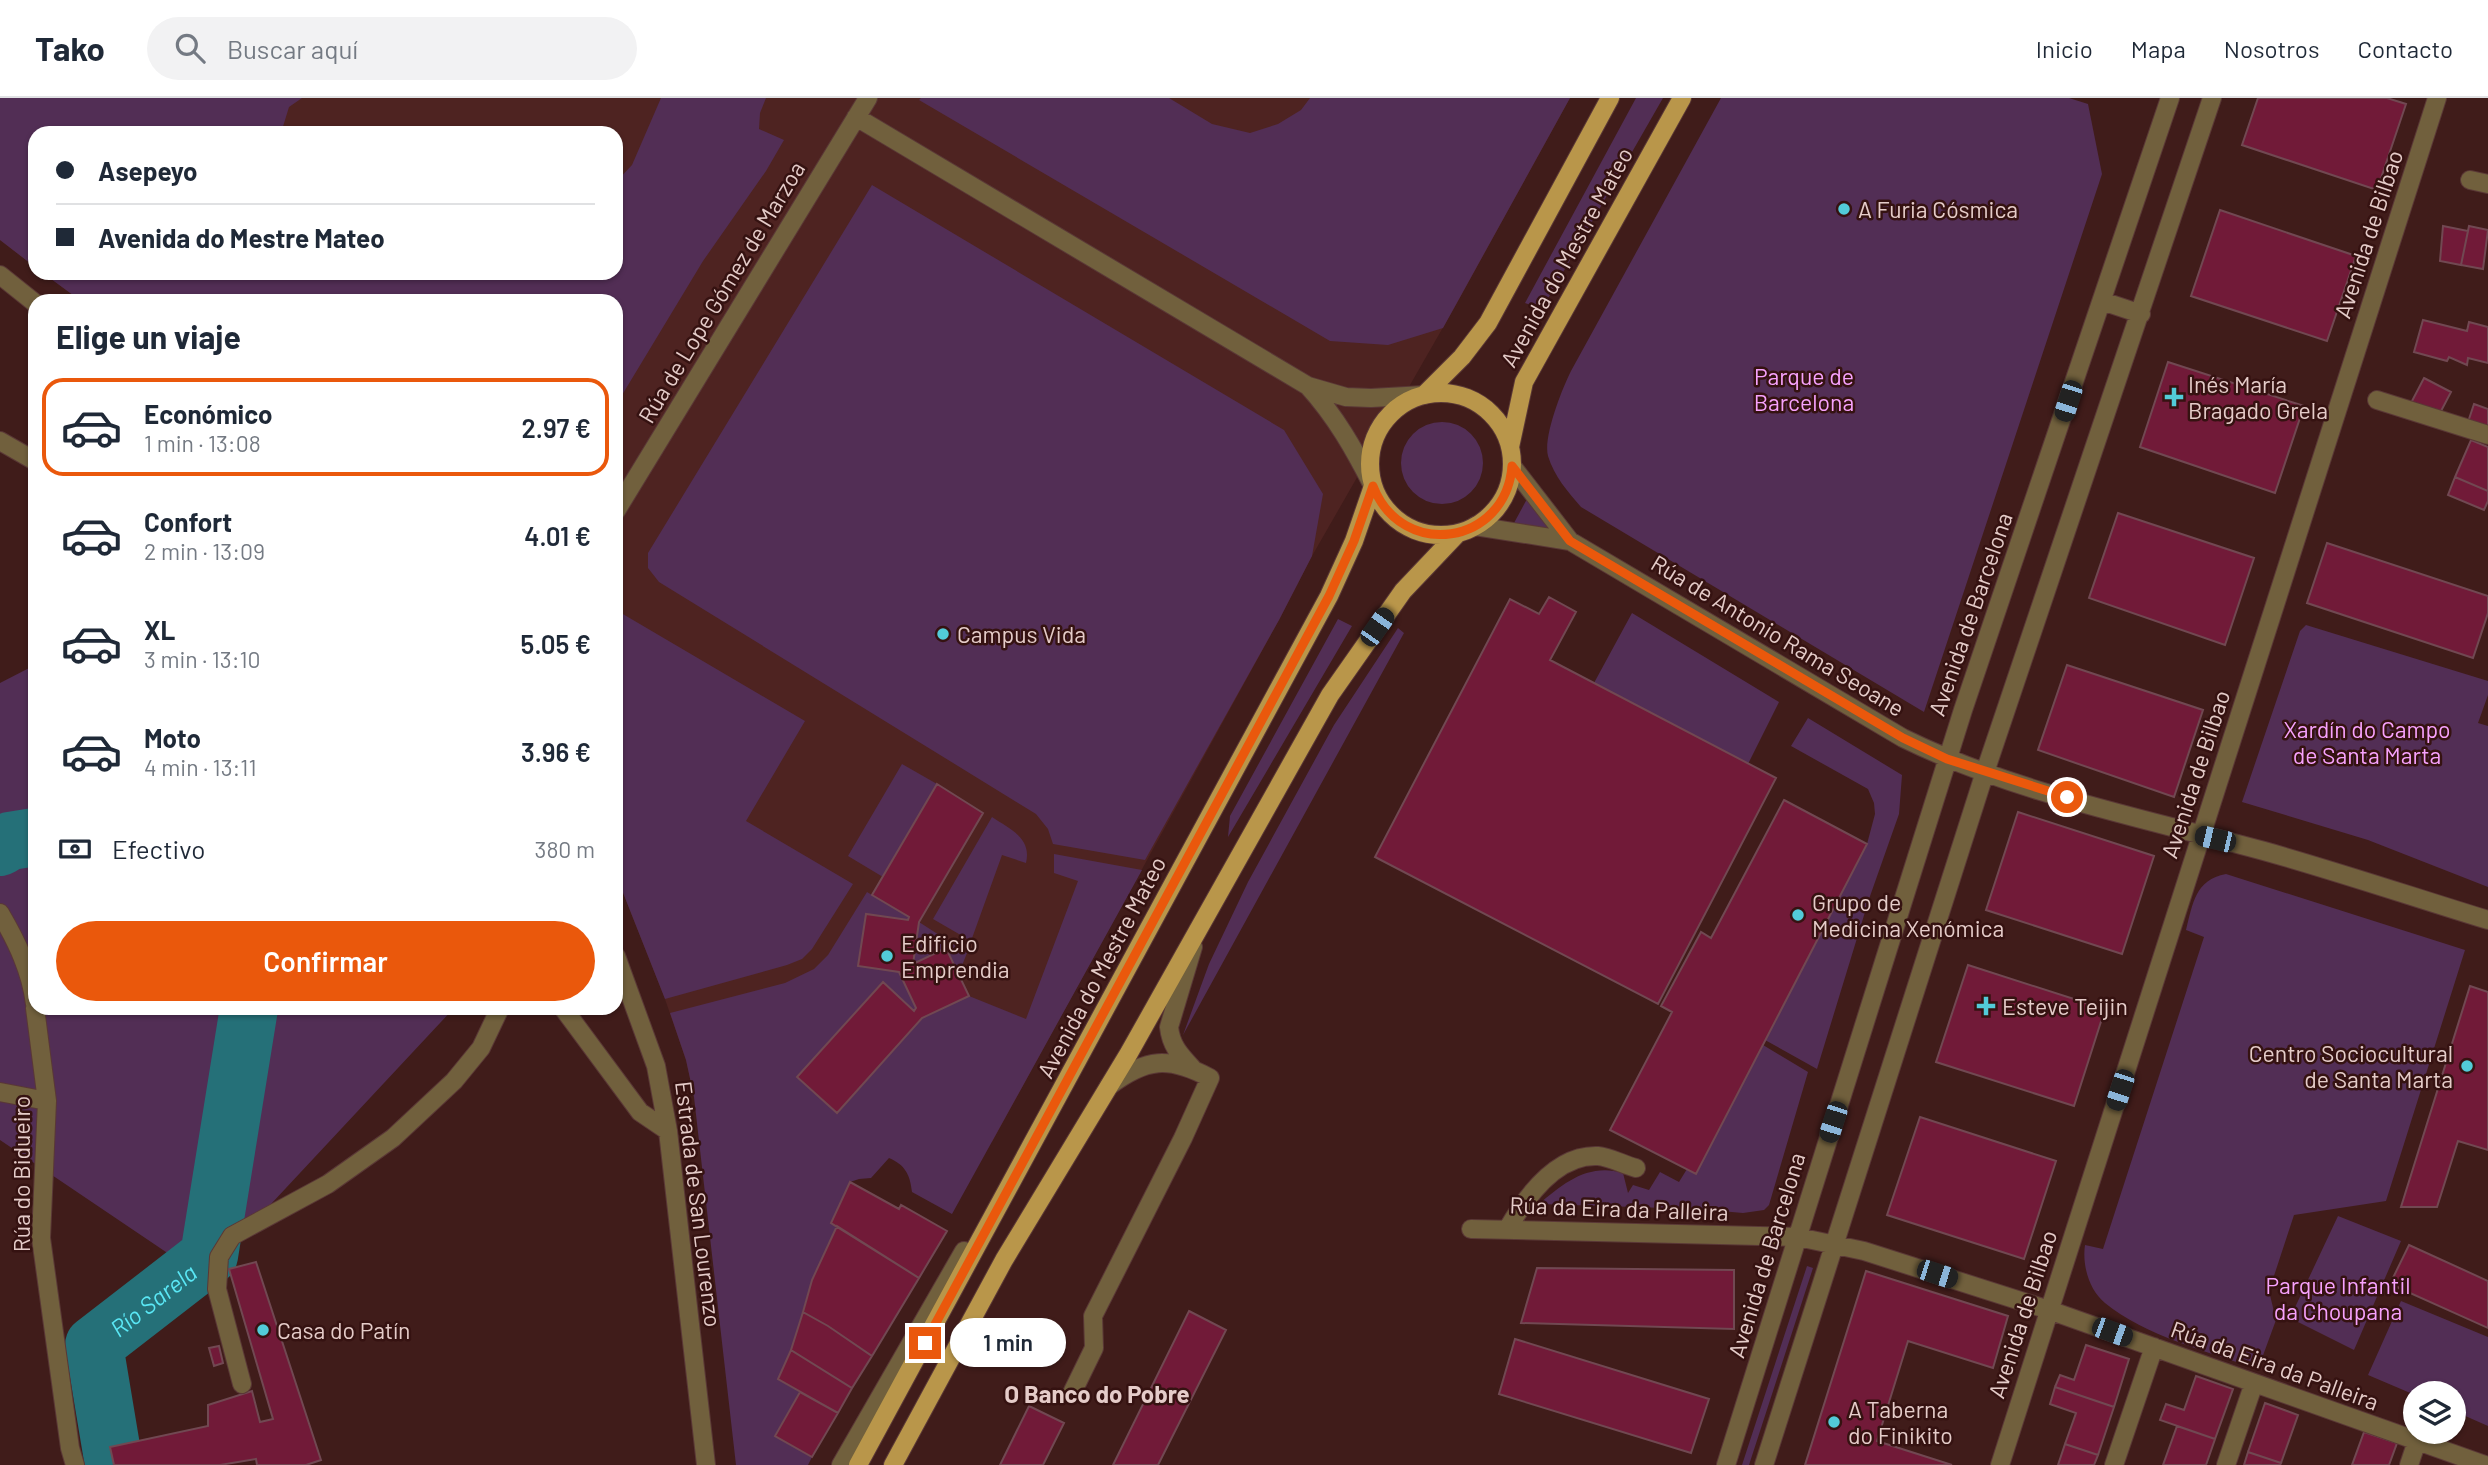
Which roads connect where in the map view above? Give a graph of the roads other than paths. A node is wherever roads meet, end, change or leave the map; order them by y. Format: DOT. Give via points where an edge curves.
graph roads {
  1 [pos="868,98"];
  2 [pos="1610,98"];
  3 [pos="1682,98"];
  4 [pos="2170,98"];
  5 [pos="2212,98"];
  6 [pos="2437,98"];
  7 [pos="856,117"];
  8 [pos="2470,180"];
  9 [pos="2488,184"];
  10 [pos="0,275"];
  11 [pos="28,297"];
  12 [pos="2102,301"];
  13 [pos="2141,314"];
  14 [pos="1308,386"];
  15 [pos="1424,395"];
  16 [pos="2377,400"];
  17 [pos="2488,435"];
  18 [pos="0,441"];
  19 [pos="1510,447"];
  20 [pos="28,457"];
  21 [pos="1512,466"];
  22 [pos="1373,486"];
  23 [pos="623,500"];
  24 [pos="1467,529"];
  25 [pos="1570,541"];
  26 [pos="1947,759"];
  27 [pos="1985,772"];
  28 [pos="2200,835"];
  29 [pos="0,914"];
  30 [pos="2488,920"];
  31 [pos="1199,928"];
  32 [pos="28,972"];
  33 [pos="623,975"];
  34 [pos="36,1015"];
  35 [pos="497,1015"];
  36 [pos="568,1015"];
  37 [pos="1192,1069"];
  38 [pos="1109,1086"];
  39 [pos="0,1092"];
  40 [pos="47,1101"];
  41 [pos="668,1131"];
  42 [pos="1032,1146"];
  43 [pos="1636,1168"];
  44 [pos="1471,1229"];
  45 [pos="1507,1230"];
  46 [pos="1798,1237"];
  47 [pos="1835,1244"];
  48 [pos="2049,1310"];
  49 [pos="2154,1348"];
  50 [pos="2254,1383"];
  51 [pos="243,1384"];
  52 [pos="1073,1391"];
  53 [pos="2403,1436"];
  54 [pos="2416,1444"];
  55 [pos="2426,1444"];
  56 [pos="75,1465"];
  57 [pos="706,1465"];
  58 [pos="841,1465"];
  59 [pos="858,1465"];
  60 [pos="893,1465"];
  61 [pos="1726,1465"];
  62 [pos="1764,1465"];
  63 [pos="2000,1465"];
  64 [pos="2115,1465"];
  65 [pos="2226,1465"];
  66 [pos="2409,1465"];
  67 [pos="2485,1465"];
  1 -- 7 [label="street, Rúa de Lope Gómez de Marzoa"];
  2 -- 15 [label="main road, Avenida do Mestre Mateo" via="1488,323"];
  3 -- 19 [label="main road, Avenida do Mestre Mateo" via="1529,372"];
  4 -- 12 [label="street, Avenida de Barcelona"];
  5 -- 13 [label="street"];
  6 -- 28 [label="street, Avenida de Bilbao"];
  7 -- 14 [label="street"];
  7 -- 23 [label="street, Rúa de Lope Gómez de Marzoa"];
  8 -- 9 [label="street"];
  10 -- 11 [label="street"];
  12 -- 13 [label="street"];
  12 -- 26 [label="street, Avenida de Barcelona"];
  13 -- 27 [label="street"];
  14 -- 15 [label="street" via="1346,397"];
  14 -- 22 [label="street" via="1351,442"];
  15 -- 19 [label="main road" via="1452,394 1476,402 1499,423"];
  15 -- 22 [label="main road" via="1395,409 1376,434 1370,459"];
  16 -- 17 [label="street"];
  18 -- 20 [label="street"];
  19 -- 21 [label="main road"];
  21 -- 24 [label="main road" via="1501,502 1486,519"];
  21 -- 25 [label="street, Rúa de Antonio Rama Seoane"];
  22 -- 24 [label="main road" via="1389,513 1410,528 1432,534"];
  22 -- 42 [label="main road, Avenida do Mestre Mateo" via="1329,596"];
  24 -- 25 [label="street, Rúa de Antonio Rama Seoane"];
  24 -- 31 [label="main road" via="1403,591 1330,695"];
  25 -- 26 [label="street, Rúa de Antonio Rama Seoane" via="1903,738"];
  26 -- 27 [label="street, Rúa de Antonio Rama Seoane"];
  26 -- 46 [label="street, Avenida de Barcelona"];
  27 -- 28 [label="street, Rúa de Antonio Rama Seoane"];
  27 -- 47 [label="street"];
  28 -- 30 [label="street, Rúa de Antonio Rama Seoane"];
  28 -- 48 [label="street, Avenida de Bilbao"];
  29 -- 32 [label="street, Rúa do Bidueiro"];
  31 -- 37 [label="street" via="1169,1027 1170,1040"];
  31 -- 38 [label="main road"];
  33 -- 41 [label="street, Estrada de San Lourenzo" via="656,1066"];
  34 -- 40 [label="street, Rúa do Bidueiro"];
  35 -- 51 [label="street" via="481,1048 454,1081 393,1138 328,1184 232,1236 219,1257 217,1289"];
  36 -- 41 [label="street" via="640,1112"];
  37 -- 38 [label="street" via="1145,1065"];
  37 -- 52 [label="street" via="1210,1078 1093,1316 1094,1349"];
  38 -- 60 [label="main road" via="1004,1260"];
  39 -- 40 [label="street"];
  40 -- 56 [label="street, Rúa do Bidueiro" via="41,1238"];
  41 -- 57 [label="street, Estrada de San Lourenzo"];
  42 -- 58 [label="street" via="1012,1167"];
  42 -- 59 [label="main road, Avenida do Mestre Mateo"];
  43 -- 45 [label="street" via="1598,1156 1570,1162 1543,1181"];
  44 -- 45 [label="street, Rúa da Eira da Palleira"];
  45 -- 46 [label="street, Rúa da Eira da Palleira"];
  46 -- 47 [label="street, Rúa da Eira da Palleira"];
  46 -- 61 [label="street, Avenida de Barcelona"];
  47 -- 48 [label="street, Rúa da Eira da Palleira"];
  47 -- 62 [label="street"];
  48 -- 49 [label="street, Rúa da Eira da Palleira"];
  48 -- 63 [label="street, Avenida de Bilbao"];
  49 -- 50 [label="street, Rúa da Eira da Palleira"];
  49 -- 64 [label="street"];
  50 -- 53 [label="street, Rúa da Eira da Palleira"];
  50 -- 65 [label="street"];
  54 -- 66 [label="street"];
  55 -- 67 [label="street, Rúa da Eira da Palleira"];
}
